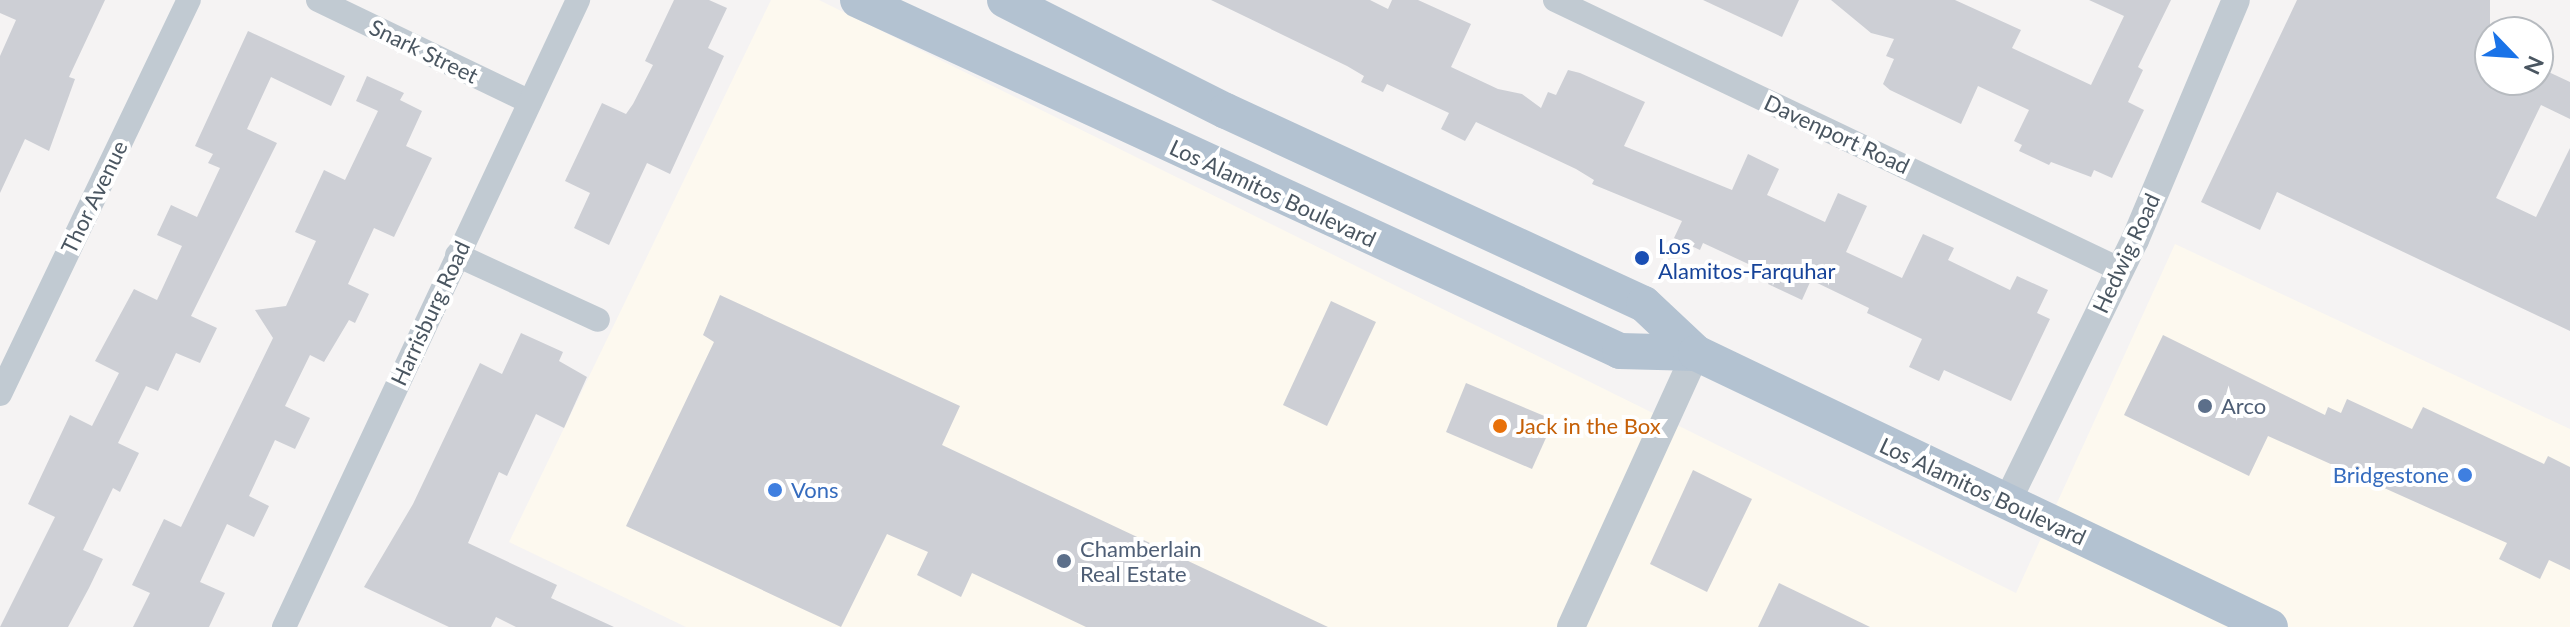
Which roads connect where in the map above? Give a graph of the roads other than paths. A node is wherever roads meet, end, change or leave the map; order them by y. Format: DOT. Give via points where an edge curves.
graph roads {
  1 [pos="189,0"];
  2 [pos="318,0"];
  3 [pos="578,0"];
  4 [pos="858,0"];
  5 [pos="1005,0"];
  6 [pos="1555,0"];
  7 [pos="2236,0"];
  8 [pos="530,102"];
  9 [pos="457,255"];
  10 [pos="2119,269"];
  11 [pos="598,320"];
  12 [pos="1696,353"];
  13 [pos="0,394"];
  14 [pos="2007,502"];
  15 [pos="2234,619"];
  16 [pos="287,626"];
  17 [pos="1571,627"];
  18 [pos="2270,627"];
  1 -- 13 [label="street, Thor Avenue"];
  2 -- 8 [label="street, Snark Street"];
  3 -- 8 [label="street, Harrisburg Road"];
  4 -- 12 [label="main road, Los Alamitos Boulevard" via="1620,351"];
  5 -- 12 [label="main road, Los Alamitos Boulevard" via="1226,111 1644,304"];
  6 -- 10 [label="street, Davenport Road"];
  7 -- 10 [label="street, Hedwig Road"];
  8 -- 9 [label="street, Harrisburg Road"];
  9 -- 11 [label="street"];
  9 -- 16 [label="street, Harrisburg Road"];
  10 -- 14 [label="street, Hedwig Road"];
  12 -- 14 [label="main road, Los Alamitos Boulevard"];
  12 -- 17 [label="street"];
  14 -- 15 [label="main road, Los Alamitos Boulevard"];
  15 -- 18 [label="main road, Los Alamitos Boulevard"];
}
